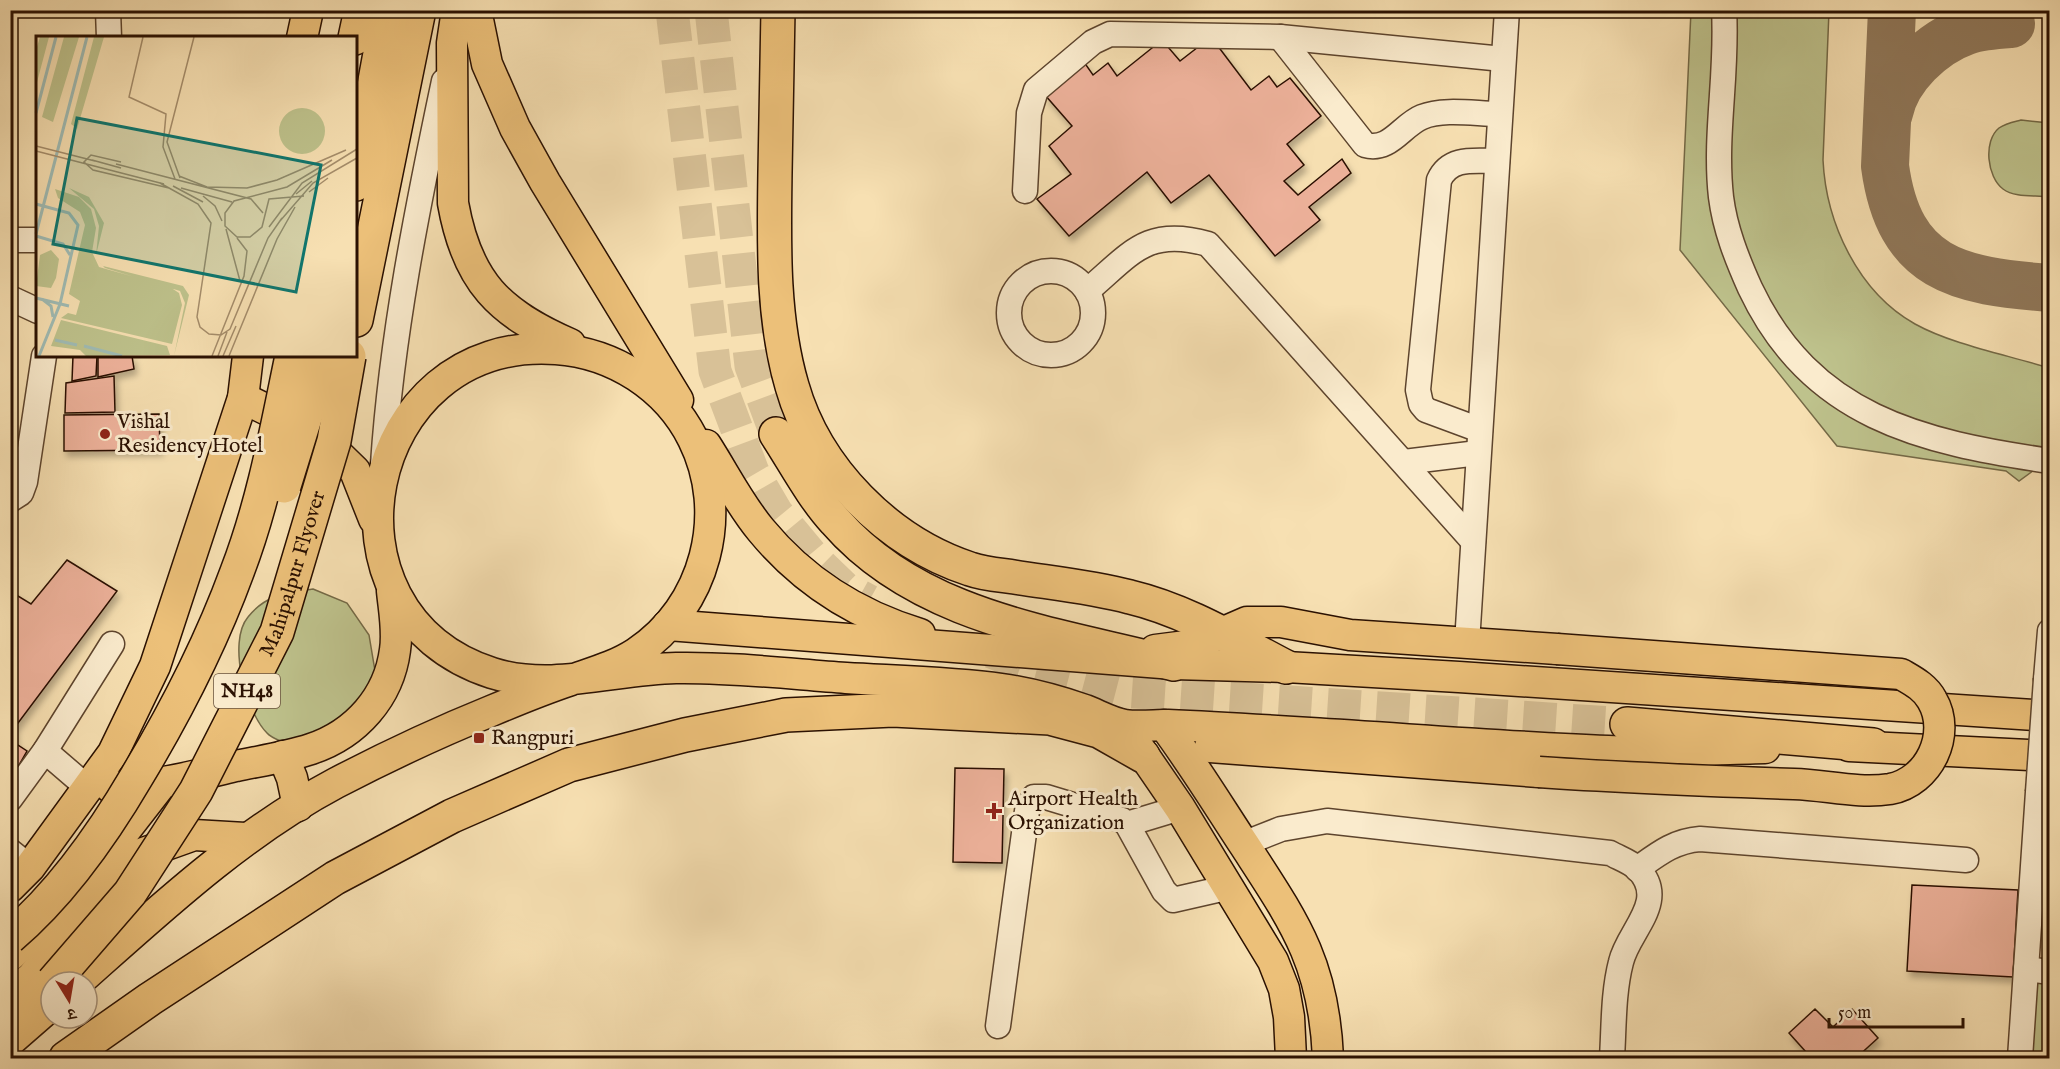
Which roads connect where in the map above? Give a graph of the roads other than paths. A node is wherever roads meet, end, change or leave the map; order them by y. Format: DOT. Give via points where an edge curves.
graph roads {
  1 [pos="108,10"];
  2 [pos="308,10"];
  3 [pos="361,10"];
  4 [pos="388,10"];
  5 [pos="419,10"];
  6 [pos="457,10"];
  7 [pos="476,10"];
  8 [pos="778,10"];
  9 [pos="1507,10"];
  10 [pos="1724,10"];
  11 [pos="109,36"];
  12 [pos="302,36"];
  13 [pos="356,36"];
  14 [pos="1280,38"];
  15 [pos="452,43"];
  16 [pos="1503,59"];
  17 [pos="1498,114"];
  18 [pos="1497,161"];
  19 [pos="357,179"];
  20 [pos="1025,190"];
  21 [pos="10,240"];
  22 [pos="36,240"];
  23 [pos="1087,291"];
  24 [pos="10,298"];
  25 [pos="36,310"];
  26 [pos="357,315"];
  27 [pos="44,357"];
  28 [pos="249,357"];
  29 [pos="292,357"];
  30 [pos="321,357"];
  31 [pos="349,357"];
  32 [pos="601,358"];
  33 [pos="243,398"];
  34 [pos="776,434"];
  35 [pos="1479,441"];
  36 [pos="2049,460"];
  37 [pos="1404,462"];
  38 [pos="382,471"];
  39 [pos="10,500"];
  40 [pos="377,527"];
  41 [pos="1473,541"];
  42 [pos="238,572"];
  43 [pos="390,579"];
  44 [pos="668,625"];
  45 [pos="2049,631"];
  46 [pos="1220,633"];
  47 [pos="1467,643"];
  48 [pos="112,644"];
  49 [pos="1116,649"];
  50 [pos="975,650"];
  51 [pos="1174,664"];
  52 [pos="1286,667"];
  53 [pos="576,678"];
  54 [pos="2049,716"];
  55 [pos="1627,724"];
  56 [pos="1170,734"];
  57 [pos="1132,739"];
  58 [pos="1873,746"];
  59 [pos="45,751"];
  60 [pos="282,756"];
  61 [pos="2049,756"];
  62 [pos="162,783"];
  63 [pos="88,788"];
  64 [pos="10,799"];
  65 [pos="298,806"];
  66 [pos="1180,808"];
  67 [pos="1127,824"];
  68 [pos="245,838"];
  69 [pos="1243,844"];
  70 [pos="111,850"];
  71 [pos="1966,860"];
  72 [pos="24,863"];
  73 [pos="1637,869"];
  74 [pos="2049,882"];
  75 [pos="1230,887"];
  76 [pos="2029,933"];
  77 [pos="10,937"];
  78 [pos="10,956"];
  79 [pos="63,970"];
  80 [pos="92,970"];
  81 [pos="2038,971"];
  82 [pos="10,995"];
  83 [pos="39,995"];
  84 [pos="39,1016"];
  85 [pos="10,1021"];
  86 [pos="998,1026"];
  87 [pos="2007,1033"];
  88 [pos="10,1041"];
  89 [pos="66,1059"];
  90 [pos="1291,1059"];
  91 [pos="1328,1059"];
  92 [pos="1612,1059"];
  93 [pos="2006,1059"];
  94 [pos="2020,1059"];
  1 -- 11 [label="street"];
  2 -- 12 [label="main road"];
  3 -- 13 [label="highway"];
  4 -- 19 [label="highway"];
  5 -- 26 [label="highway"];
  6 -- 15 [label="main road"];
  7 -- 50 [label="main road" via="487,64 520,137 760,530 798,570 843,602 888,625"];
  8 -- 46 [label="highway" via="774,242 779,315 793,389 825,457 875,514 937,556 972,570 1131,597"];
  9 -- 16 [label="street"];
  10 -- 36 [label="street" via="1721,199 1733,247 1775,332 1815,377 1876,418 1931,440"];
  14 -- 16 [label="street"];
  14 -- 17 [label="street" via="1365,145 1386,144 1412,123 1432,114"];
  14 -- 20 [label="street" via="1120,32 1102,37 1036,90 1029,113"];
  15 -- 32 [label="main road" via="453,203 466,252 477,274 511,312 531,327"];
  15 -- 38 [label="street" via="414,221 390,369"];
  16 -- 17 [label="street"];
  17 -- 18 [label="street"];
  18 -- 35 [label="street"];
  18 -- 35 [label="street" via="1458,162 1444,170 1439,180 1418,390 1426,410"];
  21 -- 22 [label="street"];
  23 -- 37 [label="street" via="1139,246 1151,241 1208,244"];
  24 -- 25 [label="street"];
  27 -- 39 [label="street" via="25,482 21,493"];
  28 -- 33 [label="main road"];
  29 -- 42 [label="highway, NH48, bridge" via="268,472"];
  30 -- 42 [label="highway, bridge" via="279,505"];
  31 -- 79 [label="highway, Mahipalpur Flyover / NH48, bridge" via="334,441 277,632 196,791 130,893"];
  32 -- 38 [label="main road" via="575,351 520,350 467,367 443,381 405,421"];
  32 -- 44 [label="main road" via="641,379 668,403 695,443 708,484 711,527 702,570"];
  33 -- 40 [label="main road" via="326,442 356,471"];
  33 -- 63 [label="main road" via="155,666 113,753"];
  34 -- 49 [label="highway" via="834,521 874,558 912,585 1006,623"];
  35 -- 37 [label="street"];
  35 -- 41 [label="street"];
  37 -- 41 [label="street"];
  38 -- 40 [label="main road"];
  40 -- 43 [label="main road"];
  41 -- 47 [label="street"];
  42 -- 77 [label="highway, NH48, bridge" via="180,703 110,822 38,914"];
  43 -- 53 [label="main road" via="420,627 465,662 519,679"];
  43 -- 60 [label="main road" via="396,649 378,699 368,713 341,735 309,750"];
  44 -- 50 [label="main road"];
  44 -- 53 [label="main road" via="636,653"];
  45 -- 76 [label="street, bridge"];
  46 -- 47 [label="main road" via="1247,622 1281,622 1350,635"];
  46 -- 49 [label="main road" via="1194,645 1165,650"];
  46 -- 52 [label="highway"];
  47 -- 56 [label="main road, bridge" via="1901,674 1922,687 1933,700 1939,718 1939,737 1932,759 1917,775 1893,789 1865,792 1811,785 1539,772"];
  48 -- 59 [label="street"];
  49 -- 51 [label="highway"];
  50 -- 51 [label="main road"];
  51 -- 52 [label="main road"];
  52 -- 54 [label="main road"];
  53 -- 57 [label="main road" via="674,668 1005,689 1075,706"];
  53 -- 65 [label="main road" via="485,713 336,783"];
  55 -- 58 [label="highway"];
  56 -- 57 [label="main road"];
  56 -- 58 [label="main road" via="1614,751"];
  56 -- 69 [label="main road"];
  57 -- 66 [label="main road"];
  57 -- 89 [label="highway" via="1050,718 892,710 786,715 685,735 569,765 452,816 335,878"];
  58 -- 61 [label="main road"];
  59 -- 63 [label="street"];
  59 -- 64 [label="street"];
  60 -- 62 [label="main road"];
  60 -- 65 [label="main road"];
  62 -- 63 [label="main road"];
  62 -- 70 [label="main road"];
  63 -- 72 [label="main road"];
  65 -- 68 [label="main road"];
  66 -- 67 [label="street"];
  66 -- 75 [label="main road"];
  67 -- 75 [label="street" via="1164,891 1173,900"];
  67 -- 86 [label="street" via="1046,797 1030,800"];
  68 -- 80 [label="main road"];
  68 -- 82 [label="main road" via="194,835 138,855 118,872 32,977"];
  69 -- 73 [label="street" via="1281,829 1327,821 1591,849 1610,853"];
  69 -- 91 [label="main road" via="1304,941 1322,998"];
  70 -- 72 [label="main road"];
  70 -- 78 [label="main road" via="71,900"];
  71 -- 73 [label="street" via="1684,840"];
  73 -- 92 [label="street" via="1650,896 1647,910 1621,958"];
  74 -- 76 [label="street"];
  75 -- 90 [label="main road" via="1273,961 1284,989"];
  76 -- 81 [label="street"];
  81 -- 94 [label="street"];
  83 -- 85 [label="highway, Mahipalpur Flyover / NH48"];
  84 -- 88 [label="main road"];
  87 -- 93 [label="street"];
}
